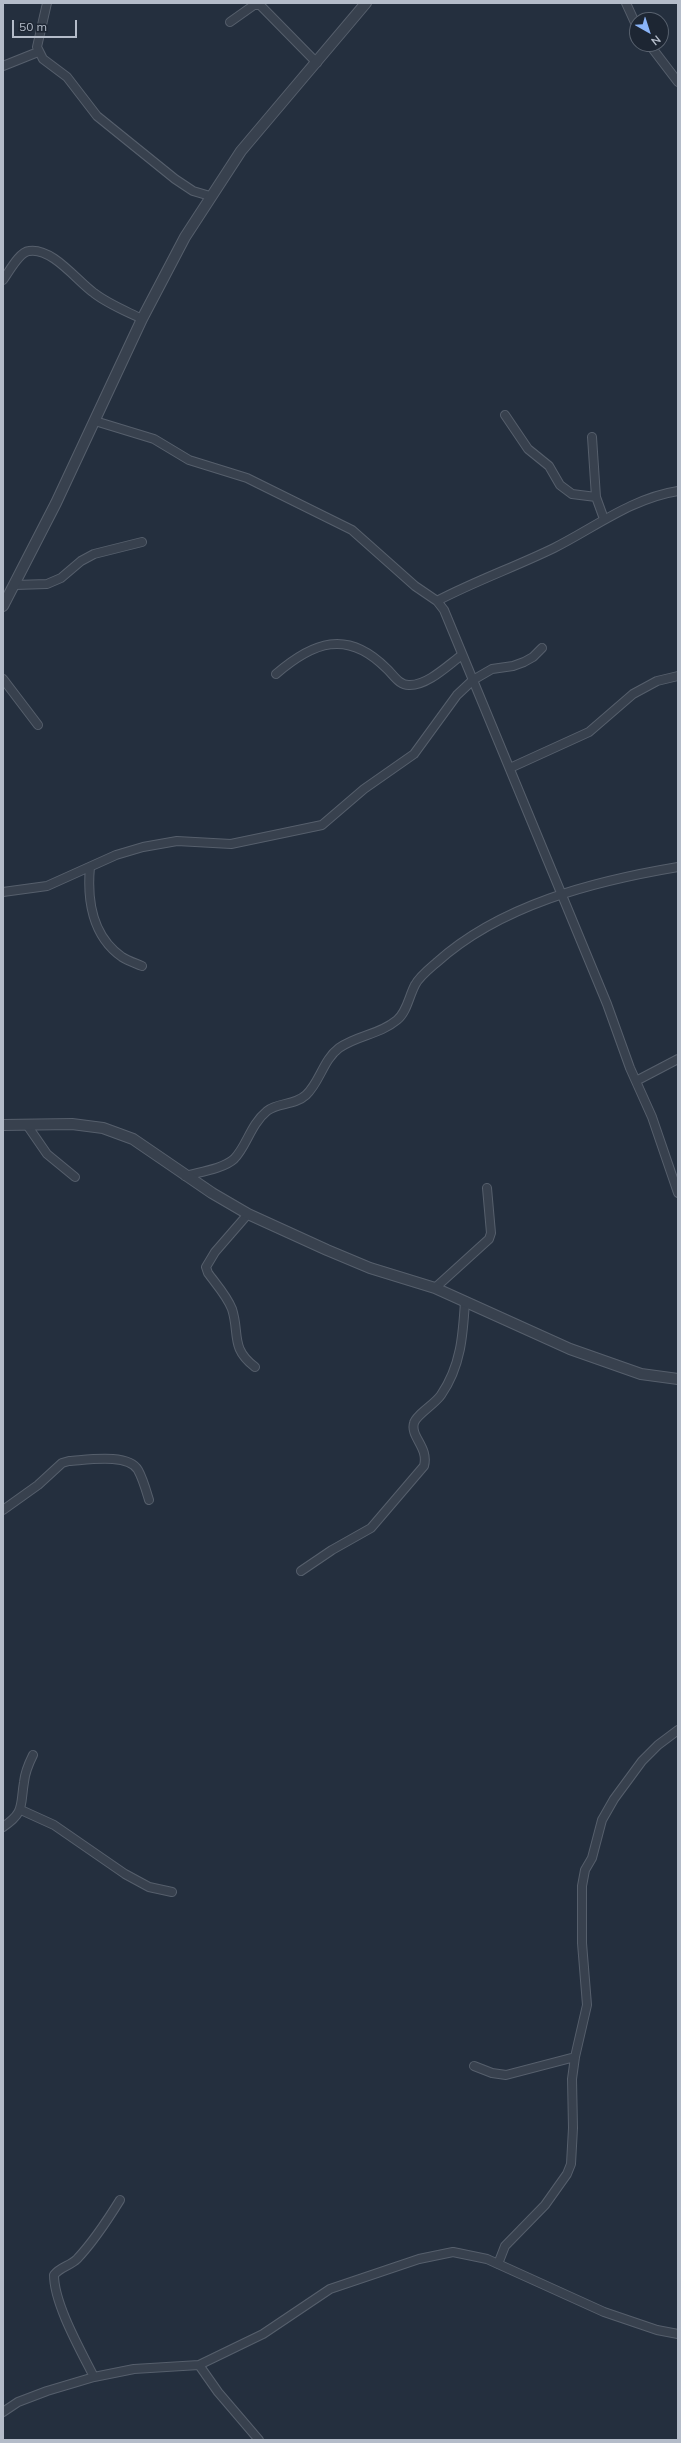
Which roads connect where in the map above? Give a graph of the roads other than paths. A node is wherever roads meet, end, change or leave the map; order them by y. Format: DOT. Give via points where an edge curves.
graph roads {
  1 [pos="47,3"];
  2 [pos="366,3"];
  3 [pos="230,22"];
  4 [pos="38,52"];
  5 [pos="655,52"];
  6 [pos="317,63"];
  7 [pos="3,66"];
  8 [pos="678,82"];
  9 [pos="210,196"];
  10 [pos="3,280"];
  11 [pos="142,319"];
  12 [pos="505,415"];
  13 [pos="95,421"];
  14 [pos="592,437"];
  15 [pos="678,491"];
  16 [pos="596,497"];
  17 [pos="604,519"];
  18 [pos="142,542"];
  19 [pos="15,585"];
  20 [pos="437,601"];
  21 [pos="3,606"];
  22 [pos="542,648"];
  23 [pos="462,655"];
  24 [pos="276,674"];
  25 [pos="678,676"];
  26 [pos="3,679"];
  27 [pos="473,680"];
  28 [pos="38,725"];
  29 [pos="510,768"];
  30 [pos="90,867"];
  31 [pos="678,867"];
  32 [pos="3,892"];
  33 [pos="563,895"];
  34 [pos="142,966"];
  35 [pos="678,1060"];
  36 [pos="636,1081"];
  37 [pos="3,1125"];
  38 [pos="27,1125"];
  39 [pos="185,1176"];
  40 [pos="75,1177"];
  41 [pos="487,1188"];
  42 [pos="678,1192"];
  43 [pos="248,1214"];
  44 [pos="435,1288"];
  45 [pos="465,1301"];
  46 [pos="255,1367"];
  47 [pos="678,1379"];
  48 [pos="149,1500"];
  49 [pos="3,1510"];
  50 [pos="301,1571"];
  51 [pos="678,1730"];
  52 [pos="33,1755"];
  53 [pos="21,1810"];
  54 [pos="3,1828"];
  55 [pos="172,1892"];
  56 [pos="575,2057"];
  57 [pos="474,2066"];
  58 [pos="120,2200"];
  59 [pos="498,2264"];
  60 [pos="678,2334"];
  61 [pos="199,2365"];
  62 [pos="94,2377"];
  63 [pos="3,2412"];
  64 [pos="259,2440"];
  1 -- 4 [label="street"];
  2 -- 6 [label="street"];
  3 -- 6 [label="street" via="254,5 260,5"];
  4 -- 7 [label="street"];
  4 -- 9 [label="street" via="43,60 67,77 96,116 175,180 193,191"];
  5 -- 8 [label="street"];
  6 -- 9 [label="street" via="241,151"];
  9 -- 11 [label="street" via="185,237"];
  10 -- 11 [label="street" via="24,252 30,250 43,253 56,258 94,293"];
  11 -- 13 [label="street"];
  12 -- 16 [label="street" via="528,449 549,466 560,485 572,494"];
  13 -- 19 [label="street"];
  13 -- 20 [label="street" via="154,439 189,460 247,478 352,530 409,581"];
  14 -- 16 [label="street"];
  15 -- 17 [label="street" via="654,496"];
  16 -- 17 [label="street"];
  17 -- 20 [label="street" via="553,548 467,585"];
  18 -- 19 [label="street" via="94,554 48,584"];
  19 -- 21 [label="street"];
  20 -- 23 [label="street" via="447,617"];
  22 -- 27 [label="street" via="524,662 492,669"];
  23 -- 24 [label="street" via="417,685 408,686 400,682 371,655 346,643 306,650"];
  23 -- 27 [label="street"];
  25 -- 29 [label="street" via="657,681 633,694 588,732"];
  26 -- 28 [label="street"];
  27 -- 29 [label="street"];
  27 -- 30 [label="street" via="449,706 414,754 364,789 322,825 231,844 176,841 161,843 116,855"];
  29 -- 33 [label="street"];
  30 -- 32 [label="street" via="47,886"];
  30 -- 34 [label="street" via="88,891 95,921 110,945 122,957"];
  31 -- 33 [label="street"];
  33 -- 36 [label="street"];
  33 -- 39 [label="street" via="514,914 463,940 416,984 398,1019 379,1032 339,1048 326,1062 314,1085 305,1095 296,1102 268,1110 258,1120 233,1160"];
  35 -- 36 [label="street"];
  36 -- 42 [label="street" via="652,1117"];
  37 -- 38 [label="street"];
  38 -- 39 [label="street" via="72,1124 103,1128 133,1139"];
  38 -- 40 [label="street" via="47,1154"];
  39 -- 43 [label="street"];
  41 -- 44 [label="street" via="491,1234"];
  43 -- 44 [label="street" via="370,1268"];
  43 -- 46 [label="street" via="215,1252 206,1267 232,1309 240,1352 243,1358"];
  44 -- 45 [label="street"];
  45 -- 47 [label="street" via="570,1349 641,1374"];
  45 -- 50 [label="street" via="462,1344 458,1360 441,1395 414,1422 413,1429 426,1455 424,1466 371,1528"];
  48 -- 49 [label="street" via="138,1470 129,1461 70,1461 62,1463 38,1485"];
  51 -- 56 [label="street" via="642,1762 614,1799 602,1820 592,1858 585,1870 582,1886 582,1936 587,2005"];
  52 -- 53 [label="street" via="24,1781"];
  53 -- 54 [label="street"];
  53 -- 55 [label="street" via="54,1825 125,1874 149,1887"];
  56 -- 57 [label="street" via="506,2074 492,2073"];
  56 -- 59 [label="street" via="572,2079 572,2150 567,2174 546,2205 505,2246"];
  58 -- 62 [label="street" via="88,2247 75,2261 59,2269 54,2275 74,2338"];
  59 -- 60 [label="street" via="604,2312 657,2330"];
  59 -- 61 [label="street" via="487,2258 453,2252 419,2259 364,2277 330,2289 263,2334"];
  61 -- 62 [label="street" via="134,2369"];
  61 -- 64 [label="street" via="218,2392"];
  62 -- 63 [label="street" via="18,2402"];
}
